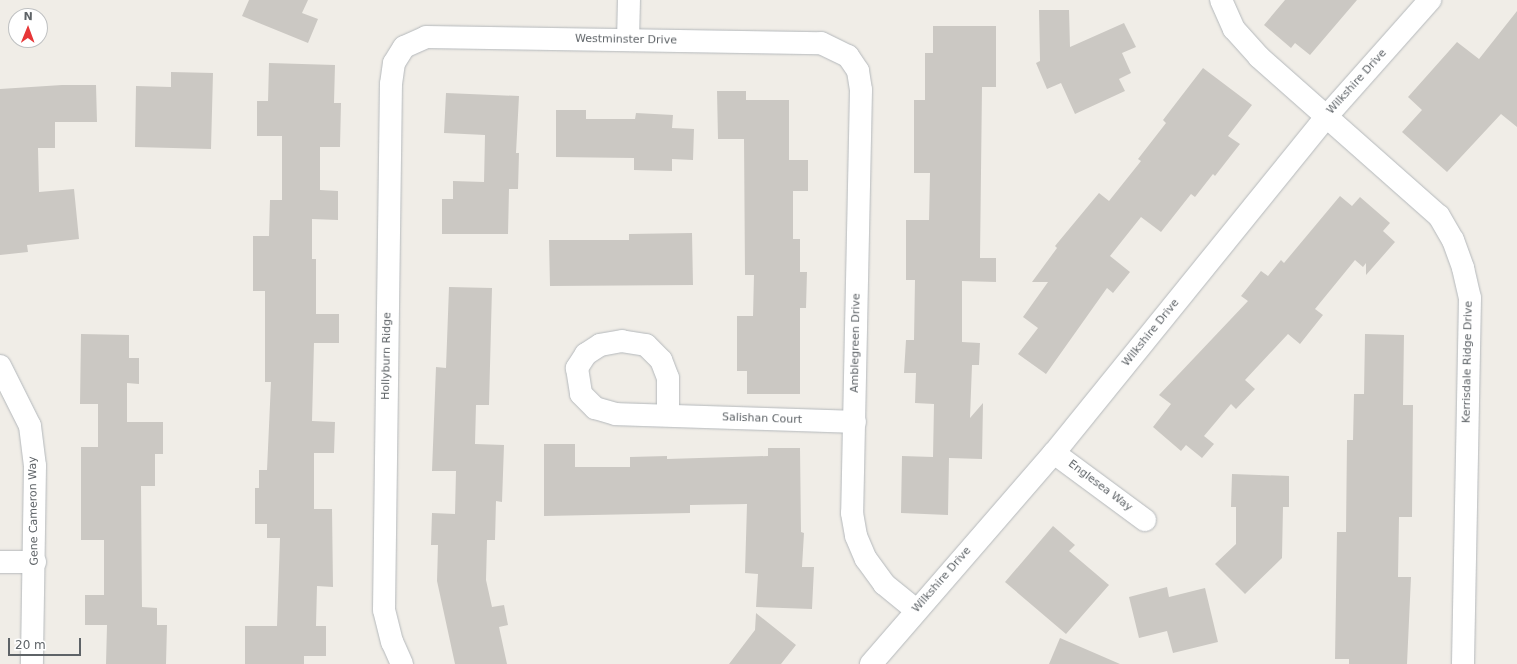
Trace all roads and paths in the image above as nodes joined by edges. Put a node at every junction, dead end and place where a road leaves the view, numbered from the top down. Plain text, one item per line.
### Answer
1 (629, 0) edge
2 (1221, 0) edge
3 (1430, 0) edge
4 (628, 40) junction
5 (404, 47) joint
6 (848, 56) joint
7 (1326, 117) junction
8 (0, 366) edge
9 (668, 415) junction
10 (855, 422) junction
11 (1054, 452) junction
12 (1145, 520) dead end
13 (0, 562) edge
14 (34, 562) junction
15 (916, 610) junction
16 (32, 664) edge
17 (402, 664) edge
18 (871, 664) edge
19 (1463, 664) edge

1 - 4 street
2 - 7 street, Kerrisdale Ridge Drive
3 - 7 street, Wilkshire Drive
4 - 5 street, Westminster Drive
4 - 6 street, Westminster Drive
5 - 17 street, Hollyburn Ridge
6 - 10 street, Amblegreen Drive
7 - 11 street, Wilkshire Drive
7 - 19 street, Kerrisdale Ridge Drive
8 - 14 street, Gene Cameron Way
9 - 9 street, Salishan Court
9 - 10 street, Salishan Court
10 - 15 street, Amblegreen Drive
11 - 12 street, Englesea Way
11 - 15 street, Wilkshire Drive
13 - 14 street
14 - 16 street, Gene Cameron Way
15 - 18 street, Wilkshire Drive

